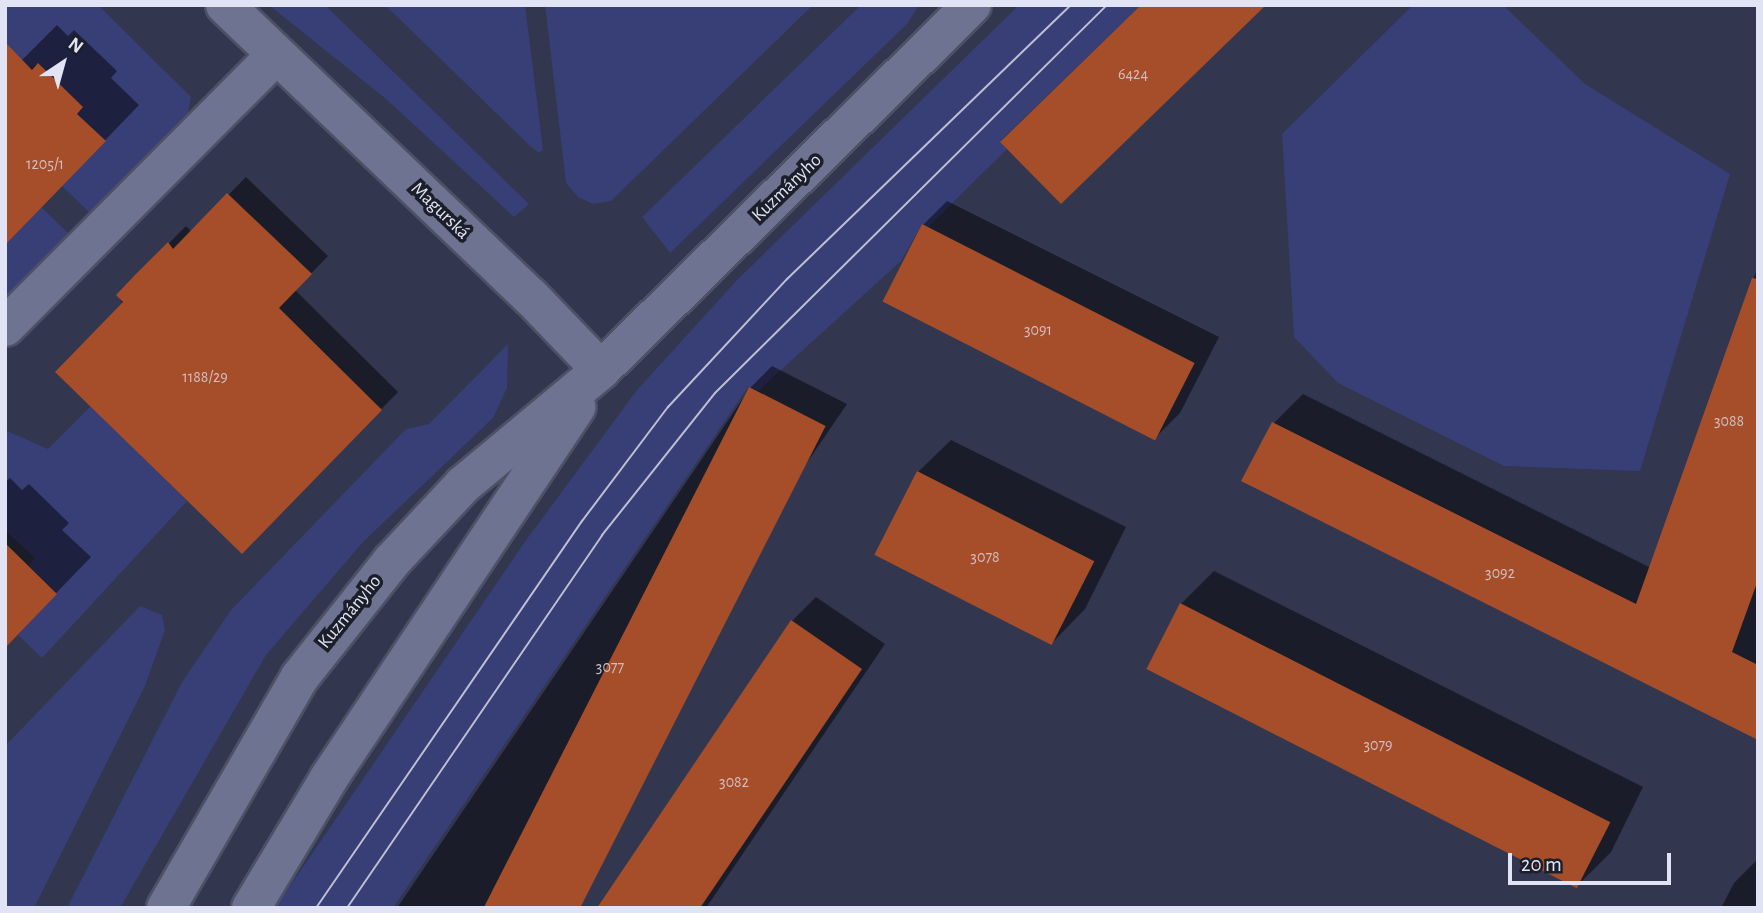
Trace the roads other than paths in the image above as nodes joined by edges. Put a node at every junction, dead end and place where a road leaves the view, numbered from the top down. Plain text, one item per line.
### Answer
1 (225, 5) edge
2 (972, 5) edge
3 (276, 55) junction
4 (5, 327) edge
5 (601, 370) junction
6 (166, 908) edge
7 (251, 908) edge

1 - 3 street, Magurská
2 - 5 street, Kuzmányho
3 - 4 street
3 - 5 street, Magurská
5 - 6 street, Kuzmányho
5 - 7 street, Kuzmányho

